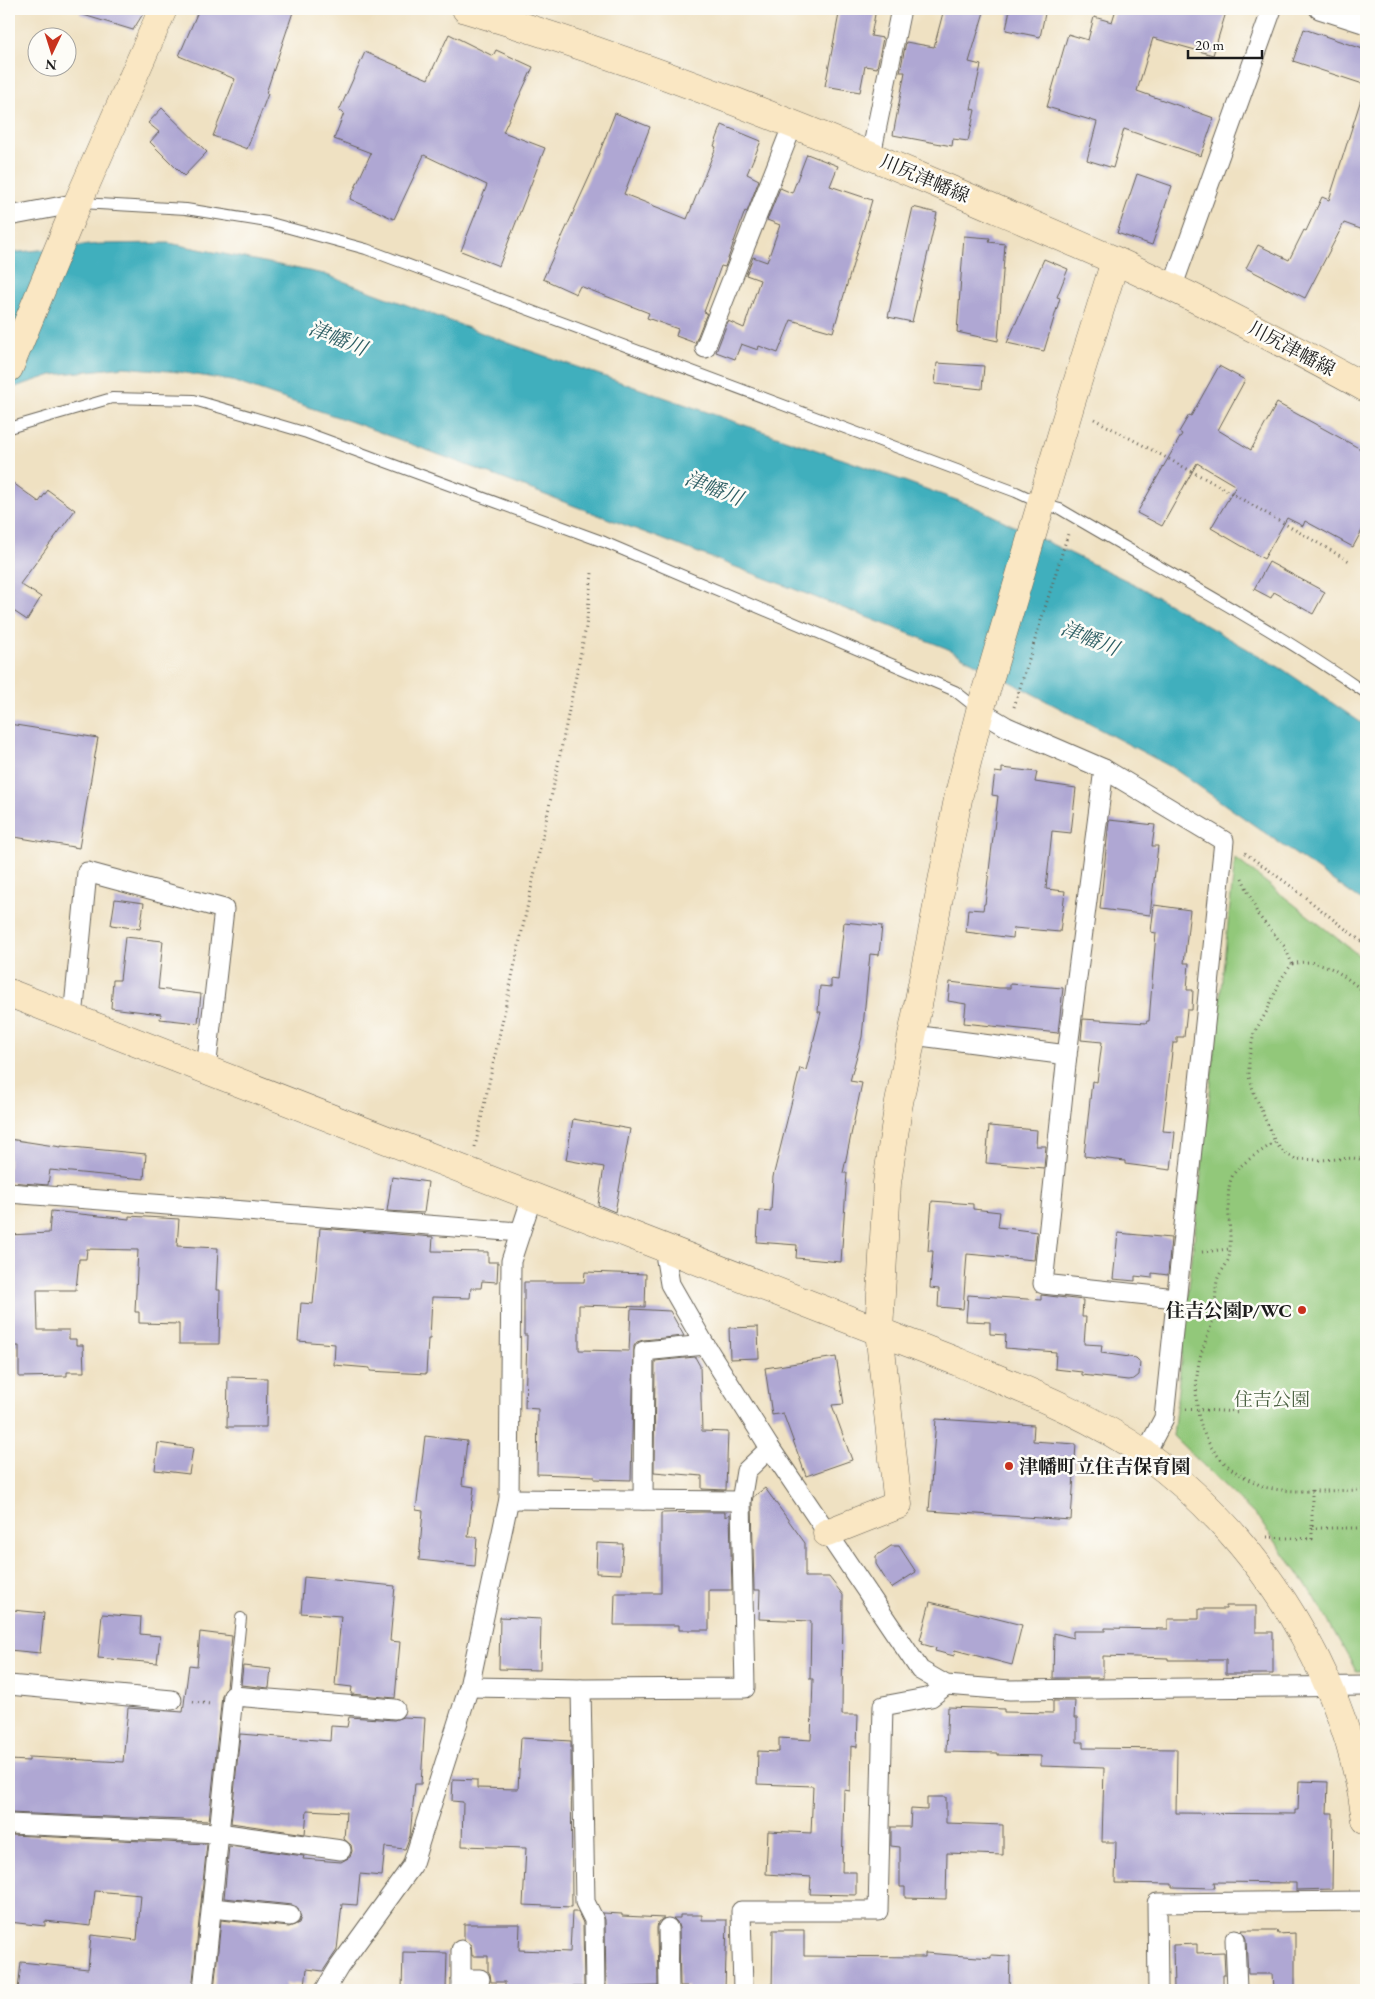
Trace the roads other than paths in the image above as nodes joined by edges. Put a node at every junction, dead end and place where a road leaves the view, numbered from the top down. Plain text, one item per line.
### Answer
1 (163, 9) edge
2 (466, 9) edge
3 (901, 9) edge
4 (1272, 9) edge
5 (1319, 9) edge
6 (1366, 24) edge
7 (793, 124) junction
8 (872, 155) junction
9 (75, 211) junction
10 (9, 216) edge
11 (1115, 261) junction
12 (1172, 288) junction
13 (705, 348) dead end
14 (9, 368) edge
15 (1366, 388) edge
16 (9, 428) edge
17 (1041, 507) junction
18 (1366, 693) edge
19 (982, 703) junction
20 (1104, 770) junction
21 (9, 993) edge
22 (73, 1018) junction
23 (913, 1035) junction
24 (1067, 1055) junction
25 (206, 1070) junction
26 (9, 1193) edge
27 (532, 1197) junction
28 (520, 1232) junction
29 (664, 1248) junction
30 (1176, 1298) junction
31 (878, 1331) junction
32 (705, 1345) junction
33 (770, 1448) junction
34 (1145, 1454) junction
35 (509, 1499) junction
36 (643, 1500) junction
37 (742, 1501) junction
38 (827, 1533) junction
39 (241, 1618) dead end
40 (9, 1685) edge
41 (946, 1685) junction
42 (1328, 1686) junction
43 (1366, 1686) edge
44 (469, 1687) junction
45 (581, 1689) junction
46 (172, 1700) road end
47 (232, 1701) junction
48 (395, 1709) dead end
49 (1366, 1820) edge
50 (9, 1824) edge
51 (219, 1833) junction
52 (341, 1850) dead end
53 (1366, 1902) edge
54 (212, 1908) junction
55 (290, 1916) dead end
56 (668, 1928) dead end
57 (1235, 1939) dead end
58 (461, 1950) dead end
59 (480, 1979) dead end
60 (461, 1984) edge
61 (203, 1990) edge
62 (325, 1990) edge
63 (595, 1990) edge
64 (669, 1990) edge
65 (743, 1990) edge
66 (1158, 1990) edge
67 (1237, 1990) edge

1 - 9 street
2 - 7 street, 川尻津幡線
3 - 8 street
4 - 12 street
5 - 6 street
7 - 8 street, 川尻津幡線
7 - 13 street
8 - 11 street, 川尻津幡線
9 - 10 street
9 - 14 street
9 - 17 lane
11 - 12 street, 川尻津幡線
11 - 17 street
12 - 15 street, 川尻津幡線
16 - 19 lane
17 - 18 lane
17 - 19 street
19 - 20 street
19 - 23 street
20 - 24 street
20 - 30 street
21 - 22 street
22 - 25 street
22 - 25 street
23 - 24 street
23 - 31 street
24 - 30 street
25 - 27 street
26 - 28 street
27 - 28 street
27 - 29 street
28 - 35 street
29 - 31 street
29 - 32 street
30 - 34 street
31 - 34 street
31 - 38 street
32 - 33 street
32 - 36 street
33 - 37 street
33 - 38 street
34 - 42 street
35 - 36 street
35 - 44 street
36 - 37 street
37 - 45 street
38 - 41 street
39 - 47 lane
40 - 46 street
41 - 42 street
41 - 65 street
42 - 43 street
42 - 49 street
44 - 45 street
44 - 62 street
45 - 63 street
47 - 48 street
47 - 51 street
50 - 51 street
51 - 52 street
51 - 54 street
53 - 66 street
54 - 55 street
54 - 61 street
56 - 64 street
57 - 67 street
58 - 60 street
59 - 60 street

